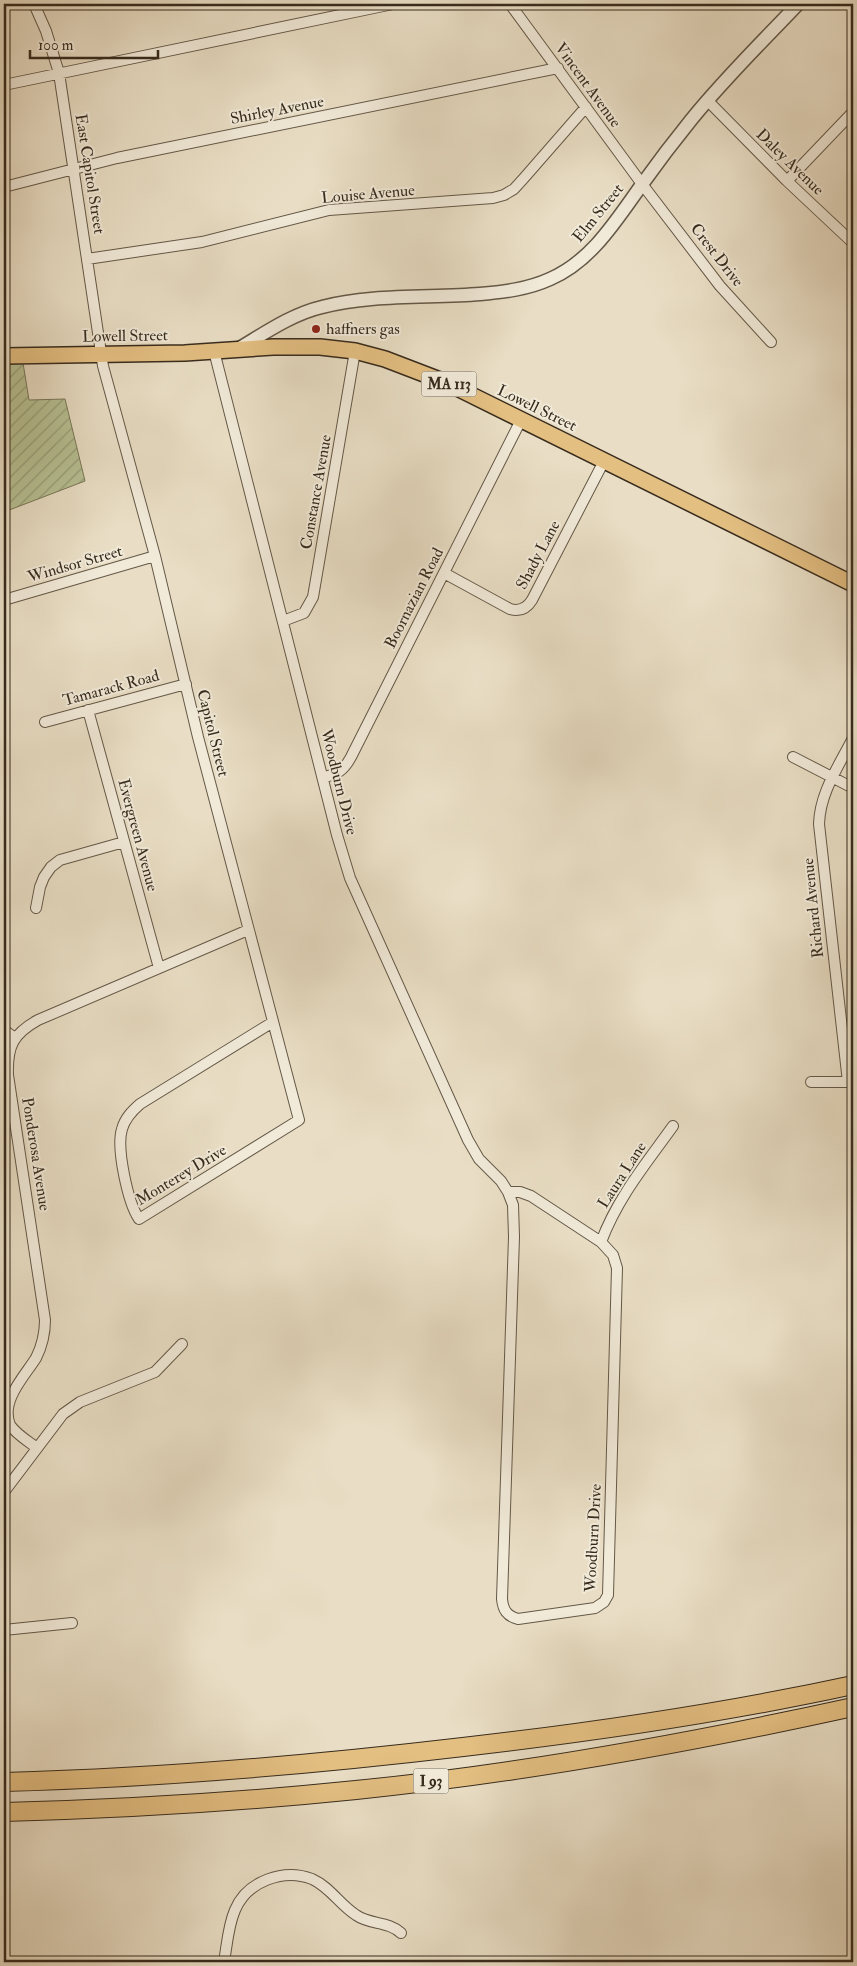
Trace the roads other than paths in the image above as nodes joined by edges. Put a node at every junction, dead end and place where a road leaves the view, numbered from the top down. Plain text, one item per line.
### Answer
1 (34, 4) edge
2 (393, 4) edge
3 (510, 4) edge
4 (798, 4) edge
5 (558, 68) junction
6 (59, 73) junction
7 (4, 85) edge
8 (707, 100) junction
9 (586, 107) junction
10 (853, 112) edge
11 (74, 168) junction
12 (787, 181) junction
13 (642, 184) junction
14 (4, 187) edge
15 (853, 243) edge
16 (87, 258) junction
17 (771, 342) dead end
18 (238, 349) junction
19 (214, 351) junction
20 (355, 351) junction
21 (100, 353) junction
22 (4, 356) edge
23 (521, 420) junction
24 (604, 461) junction
25 (155, 556) junction
26 (444, 573) junction
27 (853, 584) edge
28 (4, 600) edge
29 (283, 621) junction
30 (186, 684) junction
31 (88, 710) junction
32 (45, 722) dead end
33 (853, 738) edge
34 (793, 757) dead end
35 (323, 777) junction
36 (833, 777) junction
37 (853, 788) edge
38 (124, 842) junction
39 (36, 908) dead end
40 (248, 930) junction
41 (159, 968) junction
42 (273, 1022) junction
43 (4, 1030) edge
44 (15, 1038) junction
45 (811, 1082) dead end
46 (851, 1082) edge
47 (299, 1120) joint
48 (673, 1126) dead end
49 (508, 1192) junction
50 (601, 1242) junction
51 (182, 1344) dead end
52 (37, 1448) junction
53 (4, 1492) edge
54 (72, 1623) dead end
55 (4, 1630) edge
56 (853, 1685) edge
57 (853, 1707) edge
58 (4, 1782) edge
59 (4, 1812) edge
60 (401, 1933) dead end
61 (224, 1962) edge

1 - 6 street, East Capitol Street
2 - 6 street
3 - 5 street, Vincent Avenue
4 - 8 street, Elm Street
5 - 9 street, Vincent Avenue
5 - 11 street, Shirley Avenue
6 - 7 street
6 - 11 street, East Capitol Street
8 - 12 street, Daley Avenue
8 - 13 street, Elm Street
9 - 13 street, Vincent Avenue
9 - 16 street, Louise Avenue
10 - 12 street
11 - 14 street, Shirley Avenue
11 - 16 street, East Capitol Street
12 - 15 street, Daley Avenue
13 - 17 street, Crest Drive
13 - 18 street, Elm Street
16 - 21 street, East Capitol Street
18 - 19 main road, Lowell Street / MA 113
18 - 20 main road, Lowell Street / MA 113
19 - 21 main road, Lowell Street / MA 113
19 - 29 street, Woodburn Drive
20 - 23 main road, Lowell Street / MA 113
20 - 29 street, Constance Avenue
21 - 22 main road, Lowell Street / MA 113
21 - 25 street, Capitol Street
23 - 24 main road, Lowell Street / MA 113
23 - 26 street, Boornazian Road
24 - 26 street, Shady Lane
24 - 27 main road, Lowell Street / MA 113
25 - 28 street, Windsor Street
25 - 30 street, Capitol Street
26 - 35 street, Boornazian Road
29 - 35 street, Woodburn Drive
30 - 31 street, Tamarack Road
30 - 40 street, Capitol Street
31 - 32 street, Tamarack Road
31 - 38 street, Evergreen Avenue
33 - 36 street, Richard Avenue
34 - 36 street
35 - 49 street, Woodburn Drive
36 - 37 street
36 - 46 street, Richard Avenue
38 - 39 street
38 - 41 street, Evergreen Avenue
40 - 41 street
40 - 42 street, Capitol Street
41 - 44 street
42 - 47 street, Capitol Street
42 - 47 street, Monterey Drive
43 - 44 street
44 - 52 street, Ponderosa Avenue
45 - 46 street
48 - 50 street, Laura Lane
49 - 50 street, Woodburn Drive
49 - 50 street, Woodburn Drive
51 - 52 street
52 - 53 street
54 - 55 street
56 - 58 highway, I 93
57 - 59 highway, I 93
60 - 61 street

